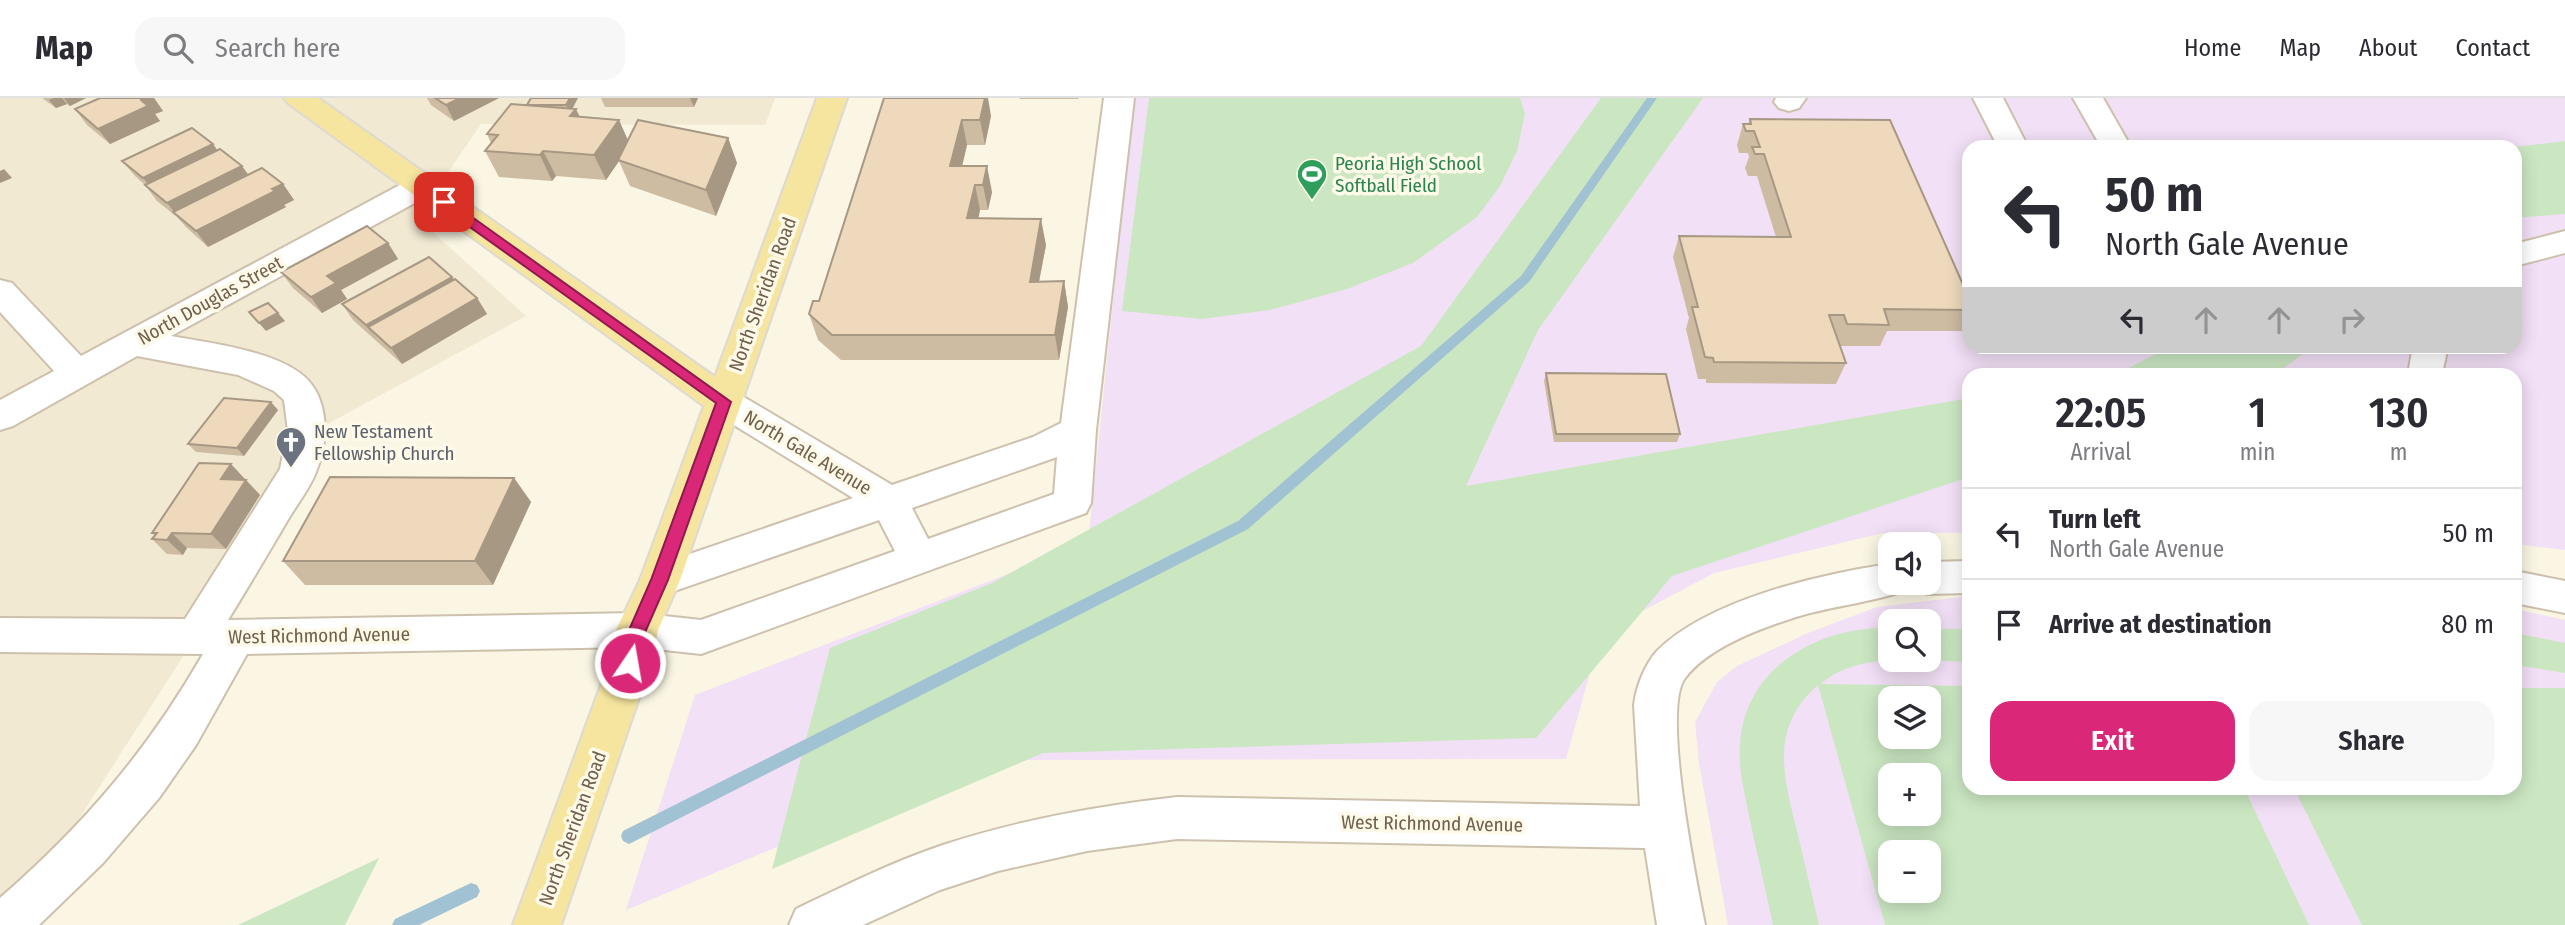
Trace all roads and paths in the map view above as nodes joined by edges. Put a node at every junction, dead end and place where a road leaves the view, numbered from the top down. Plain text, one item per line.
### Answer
1 (299, 98) edge
2 (832, 98) edge
3 (1119, 98) edge
4 (1988, 98) edge
5 (2088, 98) edge
6 (2009, 140) edge
7 (2112, 140) edge
8 (422, 186) junction
9 (2565, 242) edge
10 (2522, 253) edge
11 (0, 291) edge
12 (133, 343) junction
13 (78, 374) junction
14 (724, 402) junction
15 (0, 417) edge
16 (1078, 430) junction
17 (888, 501) junction
18 (919, 558) junction
19 (1962, 577) edge
20 (1941, 578) edge
21 (660, 580) junction
22 (1878, 582) edge
23 (637, 630) junction
24 (0, 635) edge
25 (215, 637) junction
26 (1663, 827) junction
27 (5, 925) edge
28 (537, 925) edge
29 (813, 925) edge
30 (1681, 925) edge

1 - 8 main road, North Gale Avenue
2 - 14 main road, North Sheridan Road
3 - 16 street
4 - 6 street
5 - 7 street
8 - 12 street, North Douglas Street
8 - 14 main road, North Gale Avenue
9 - 10 street
11 - 13 street
12 - 13 street, North Douglas Street
12 - 25 street
13 - 15 street, North Douglas Street
14 - 17 street, North Gale Avenue
14 - 21 main road, North Sheridan Road
16 - 17 street
16 - 18 street, West Richmond Avenue
17 - 18 street, North Gale Avenue
17 - 21 street
18 - 23 street, West Richmond Avenue
19 - 20 street
21 - 23 main road, North Sheridan Road
22 - 26 street
23 - 25 street, West Richmond Avenue
23 - 28 main road, North Sheridan Road
24 - 25 street, West Richmond Avenue
25 - 27 street
26 - 29 street, West Richmond Avenue
26 - 30 street

